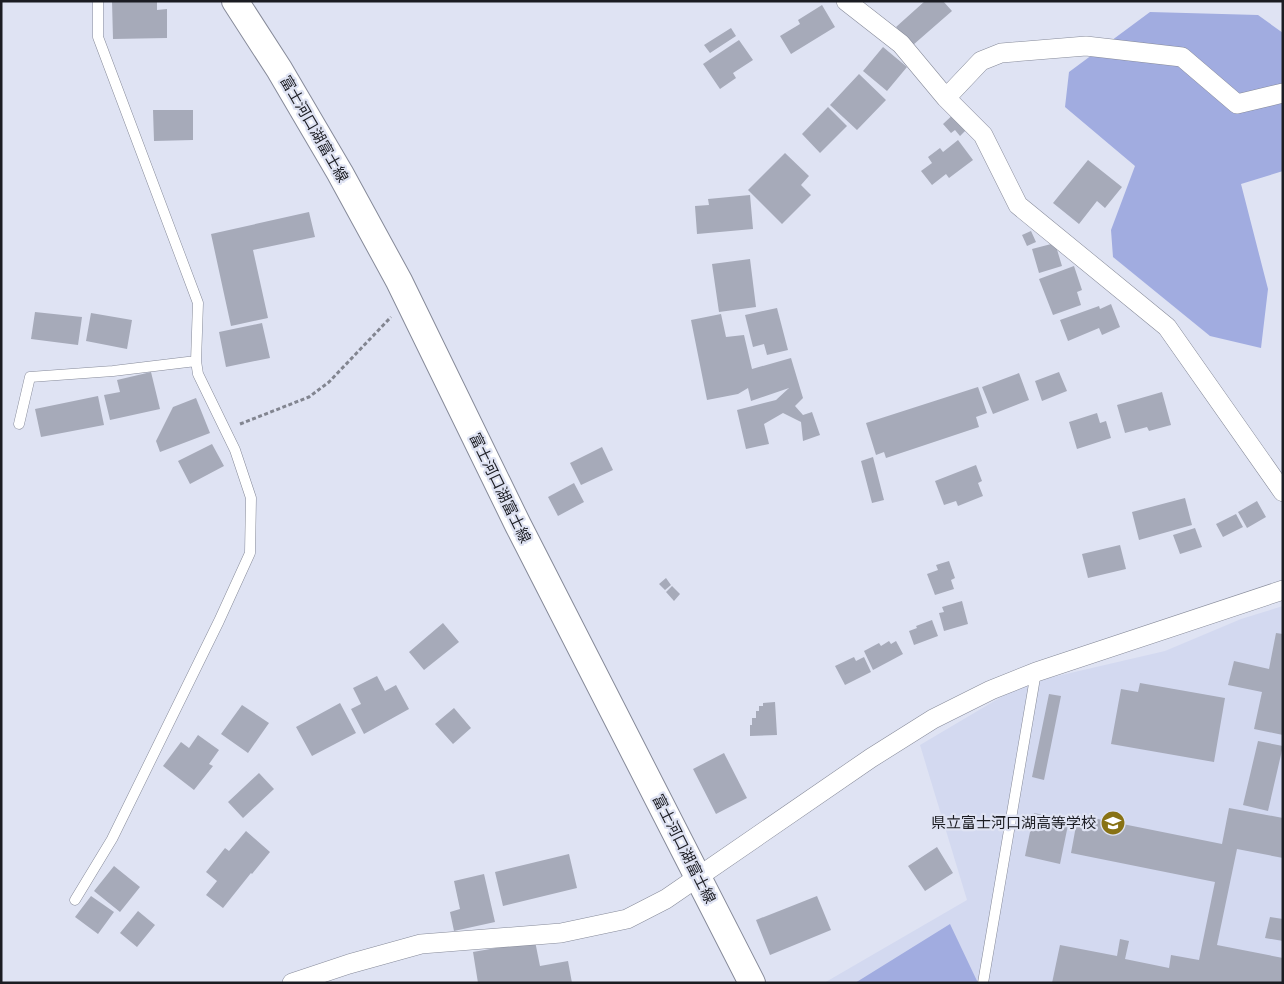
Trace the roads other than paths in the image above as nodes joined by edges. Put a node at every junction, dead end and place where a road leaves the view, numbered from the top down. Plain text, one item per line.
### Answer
1 (98, 1) edge
2 (235, 1) edge
3 (846, 1) edge
4 (1283, 93) edge
5 (946, 98) junction
6 (196, 361) junction
7 (19, 424) dead end
8 (1283, 492) edge
9 (1283, 590) edge
10 (1036, 672) junction
11 (698, 877) junction
12 (75, 900) dead end
13 (292, 983) edge
14 (752, 983) edge
15 (983, 983) edge

1 - 6 lane
2 - 11 main road, 富士河口湖富士線
3 - 5 street
4 - 5 street
5 - 8 street
6 - 7 lane
6 - 12 lane
9 - 10 street
10 - 11 street
10 - 15 lane
11 - 13 street
11 - 14 main road, 富士河口湖富士線

